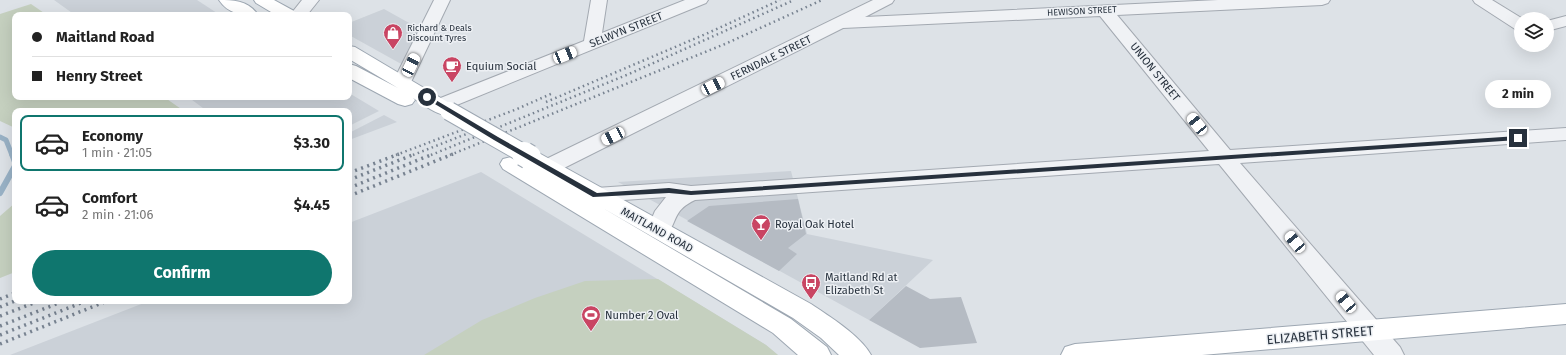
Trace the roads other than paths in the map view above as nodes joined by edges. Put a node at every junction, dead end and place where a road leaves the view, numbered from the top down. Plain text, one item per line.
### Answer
1 (227, 0) edge
2 (262, 0) edge
3 (311, 0) edge
4 (442, 0) edge
5 (599, 0) edge
6 (700, 0) edge
7 (886, 0) edge
8 (1322, 0) edge
9 (1481, 0) edge
10 (1104, 10) junction
11 (245, 12) edge
12 (283, 12) edge
13 (301, 12) edge
14 (1514, 21) edge
15 (1566, 21) edge
16 (842, 23) junction
17 (1554, 24) edge
18 (592, 44) junction
19 (352, 53) edge
20 (352, 71) edge
21 (402, 82) junction
22 (441, 111) junction
23 (1566, 134) edge
24 (1225, 158) junction
25 (529, 162) junction
26 (691, 193) junction
27 (596, 195) junction
28 (659, 230) junction
29 (1566, 314) edge
30 (1371, 331) junction
31 (818, 355) edge
32 (857, 355) edge
33 (1075, 355) edge
34 (1390, 355) edge

1 - 11 main road
2 - 12 main road
3 - 13 street
4 - 21 street
5 - 18 street
6 - 18 street, SELWYN STREET
7 - 16 street, FERNDALE STREET
8 - 10 street, HEWISON STREET
9 - 14 street
10 - 16 street, HEWISON STREET
10 - 24 street, UNION STREET
15 - 17 street
16 - 25 street, FERNDALE STREET
18 - 22 street, SELWYN STREET
19 - 21 main road, MAITLAND ROAD
20 - 22 main road, MAITLAND ROAD
21 - 22 main road, MAITLAND ROAD
22 - 25 main road, MAITLAND ROAD
23 - 24 street
24 - 26 street
24 - 30 street, UNION STREET
25 - 27 main road, MAITLAND ROAD
25 - 31 main road, MAITLAND ROAD
26 - 27 street
26 - 28 street
27 - 28 main road, MAITLAND ROAD
28 - 32 main road, MAITLAND ROAD
29 - 30 main road, ELIZABETH STREET
30 - 33 main road, ELIZABETH STREET
30 - 34 street, UNION STREET

